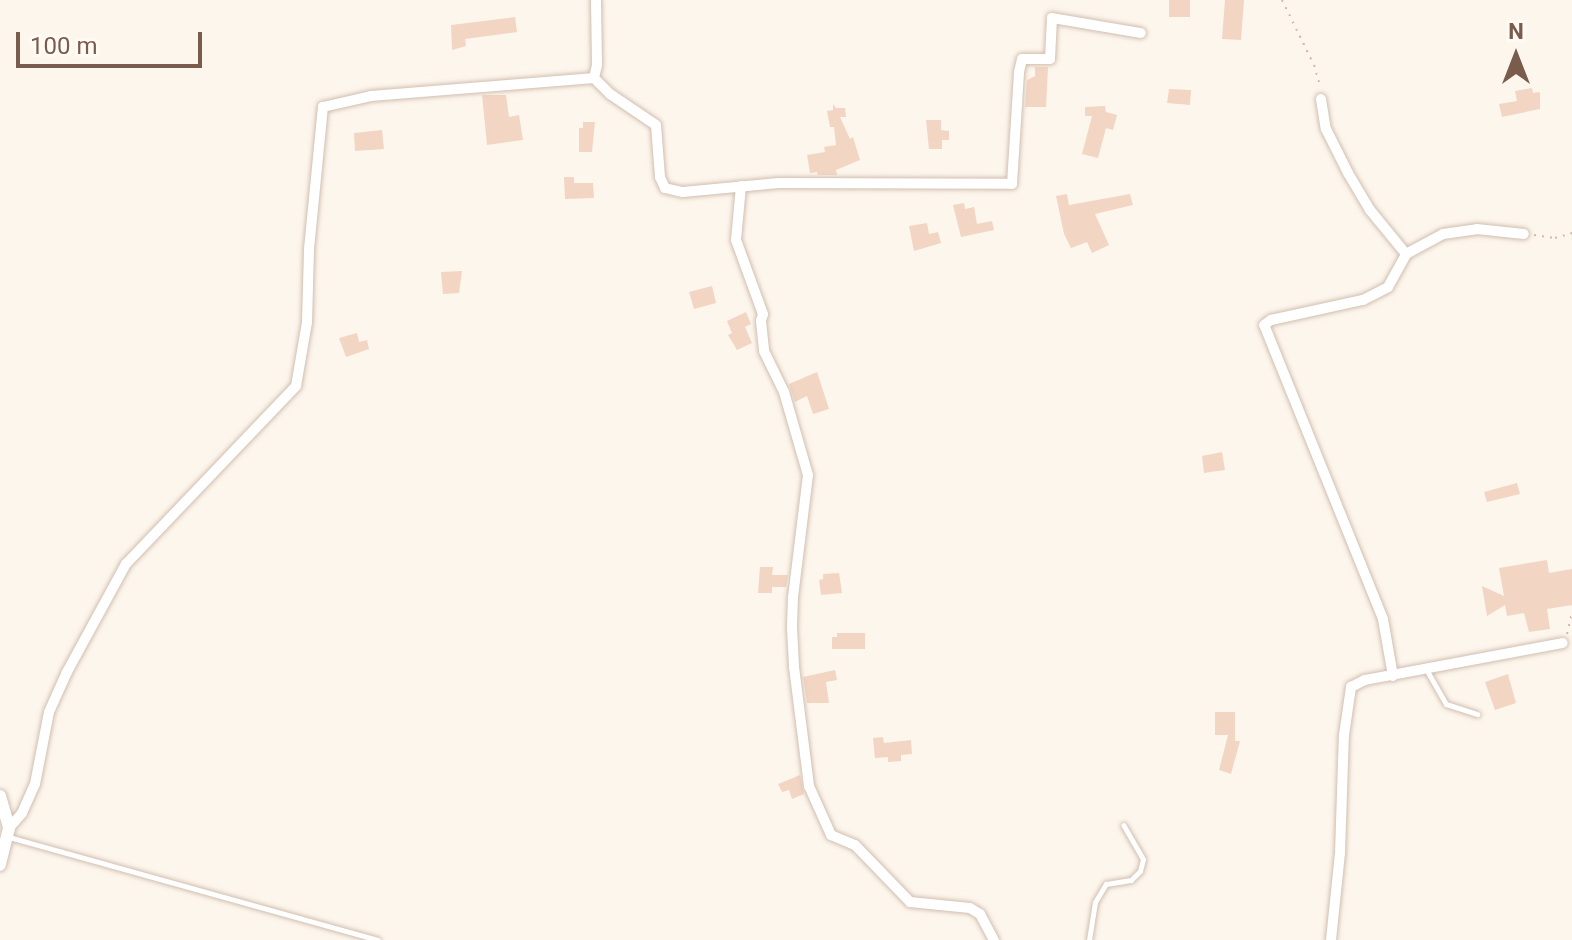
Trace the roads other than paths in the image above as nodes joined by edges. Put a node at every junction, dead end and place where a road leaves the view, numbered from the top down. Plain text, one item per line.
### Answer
1 (596, 0) edge
2 (1141, 33) dead end
3 (594, 78) junction
4 (1321, 99) road end
5 (741, 186) junction
6 (1524, 234) road end
7 (1406, 254) junction
8 (1563, 643) road end
9 (1426, 669) junction
10 (1393, 676) junction
11 (1477, 714) dead end
12 (0, 796) edge
13 (1123, 825) dead end
14 (8, 833) junction
15 (0, 865) edge
16 (378, 940) edge
17 (994, 940) edge
18 (1089, 940) edge
19 (1331, 940) edge

1 - 3 street
2 - 5 street
3 - 5 street
3 - 14 street
4 - 7 street
5 - 17 street
6 - 7 street
7 - 10 street
8 - 9 street
9 - 10 street
9 - 11 lane
10 - 19 street
12 - 14 street
13 - 18 lane
14 - 15 street
14 - 16 lane

